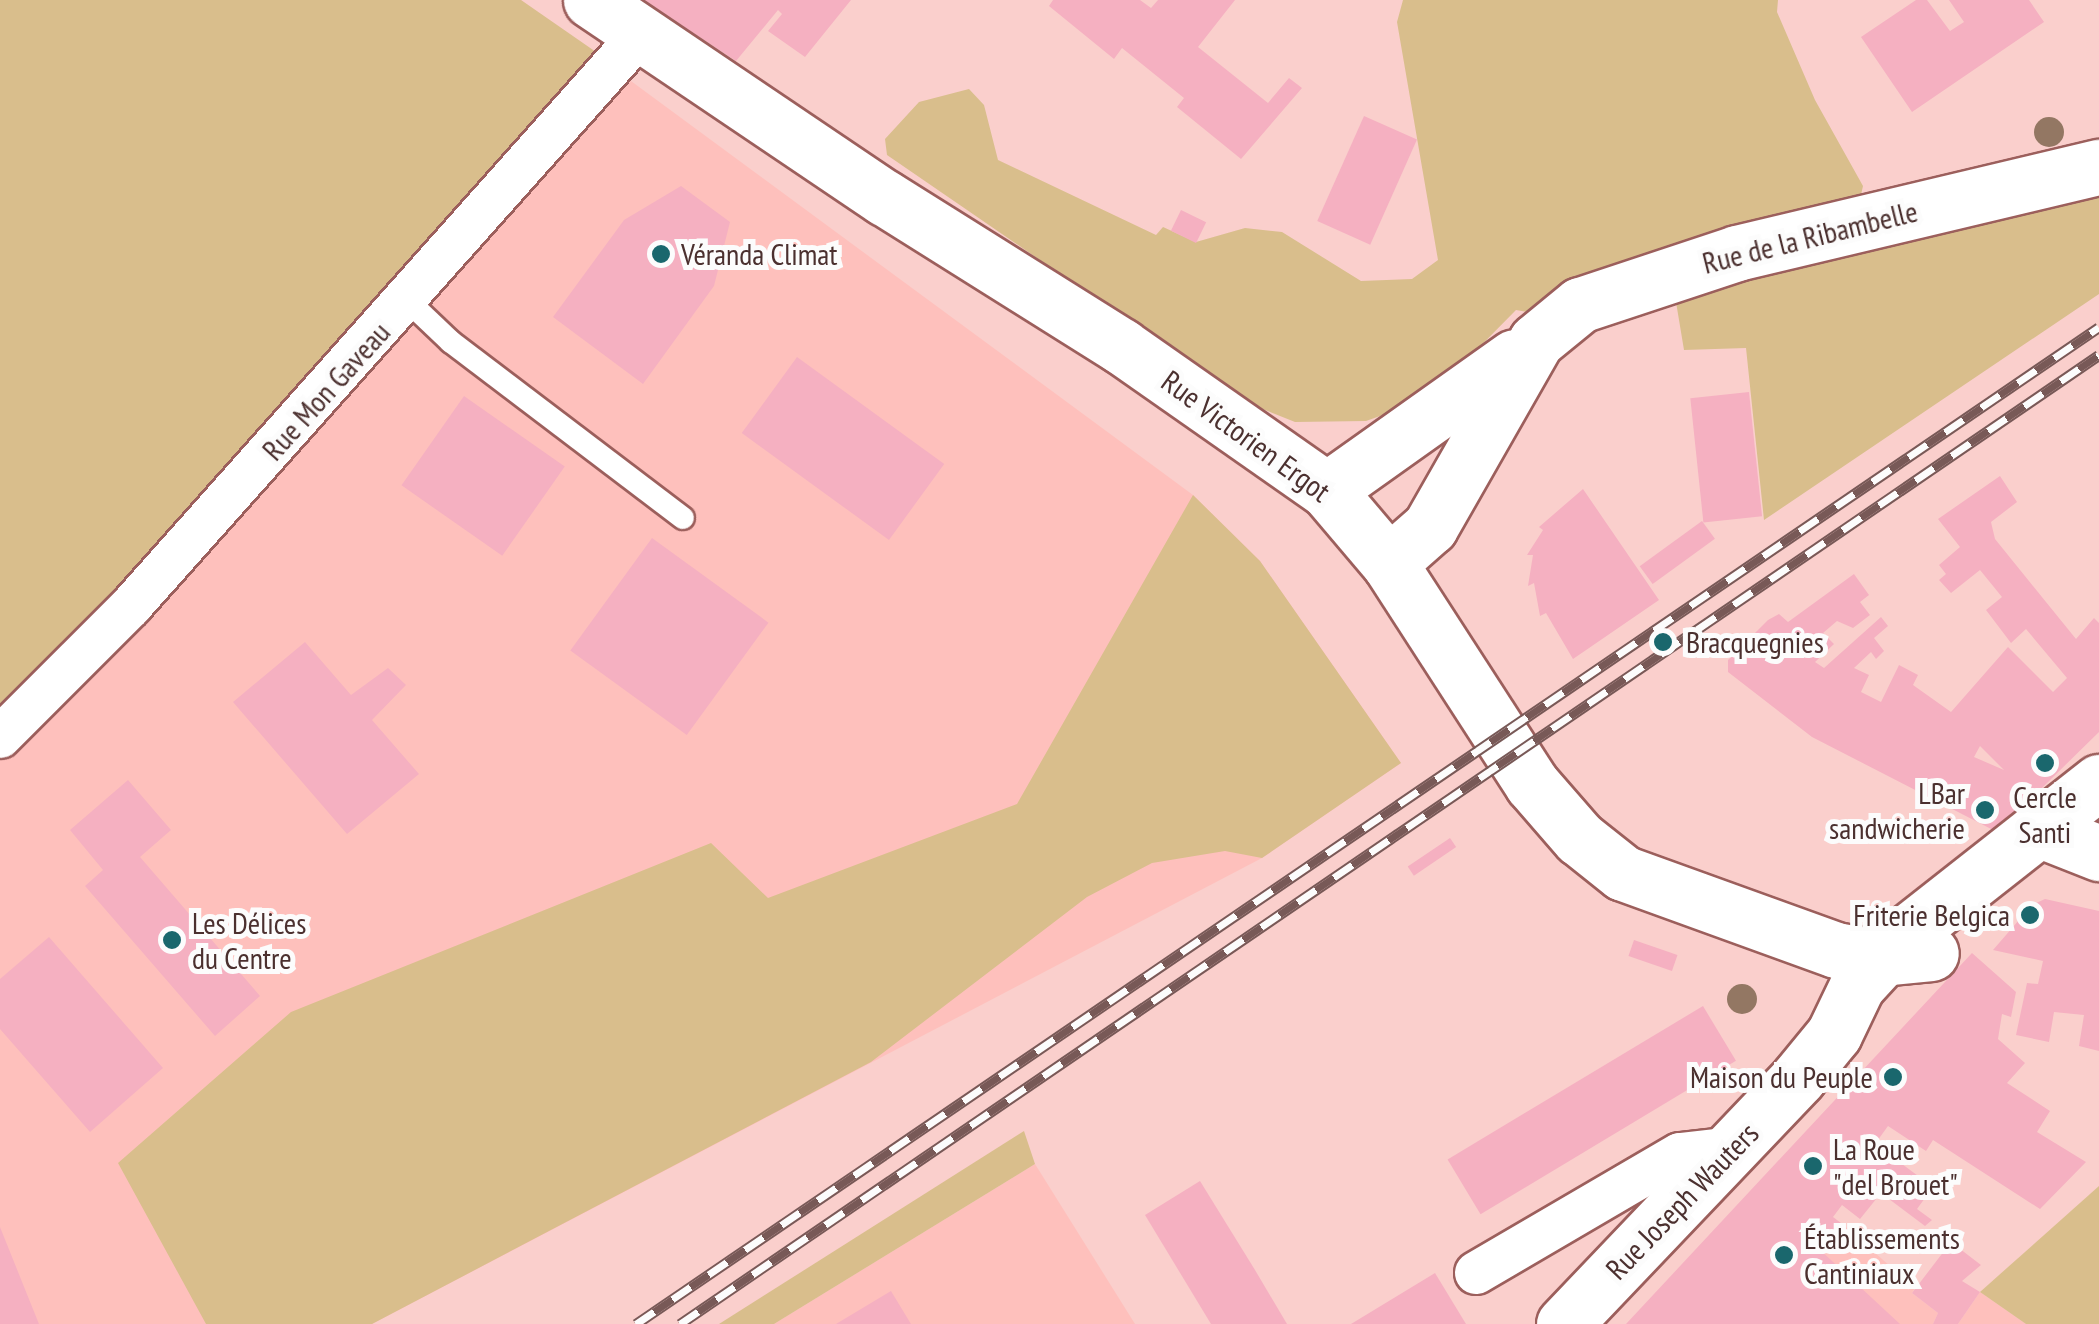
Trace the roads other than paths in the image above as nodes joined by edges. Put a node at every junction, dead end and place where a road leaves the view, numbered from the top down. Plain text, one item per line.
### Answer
1 (591, 0) edge
2 (640, 34) junction
3 (2099, 167) edge
4 (408, 301) junction
5 (1536, 341) junction
6 (1328, 490) junction
7 (683, 518) dead end
8 (1389, 563) junction
9 (0, 736) edge
10 (2099, 782) edge
11 (2074, 830) edge
12 (1961, 888) junction
13 (1852, 951) junction
14 (1819, 1066) junction
15 (1734, 1148) junction
16 (1476, 1273) dead end
17 (1564, 1324) edge

1 - 2 street, Rue Victorien Ergot
2 - 4 street, Rue Mon Gaveau
2 - 6 street, Rue Victorien Ergot
3 - 5 street, Rue de la Ribambelle
4 - 7 lane
4 - 9 street, Rue Mon Gaveau
5 - 6 street, Rue de la Ribambelle
5 - 8 street
6 - 8 street, Rue Victorien Ergot
8 - 13 street, Rue Victorien Ergot
10 - 11 street
11 - 12 street
11 - 13 street
12 - 13 street
12 - 13 street
13 - 14 street
13 - 14 street
13 - 14 street
14 - 15 street, Rue Joseph Wauters
15 - 16 street
15 - 17 street, Rue Joseph Wauters

